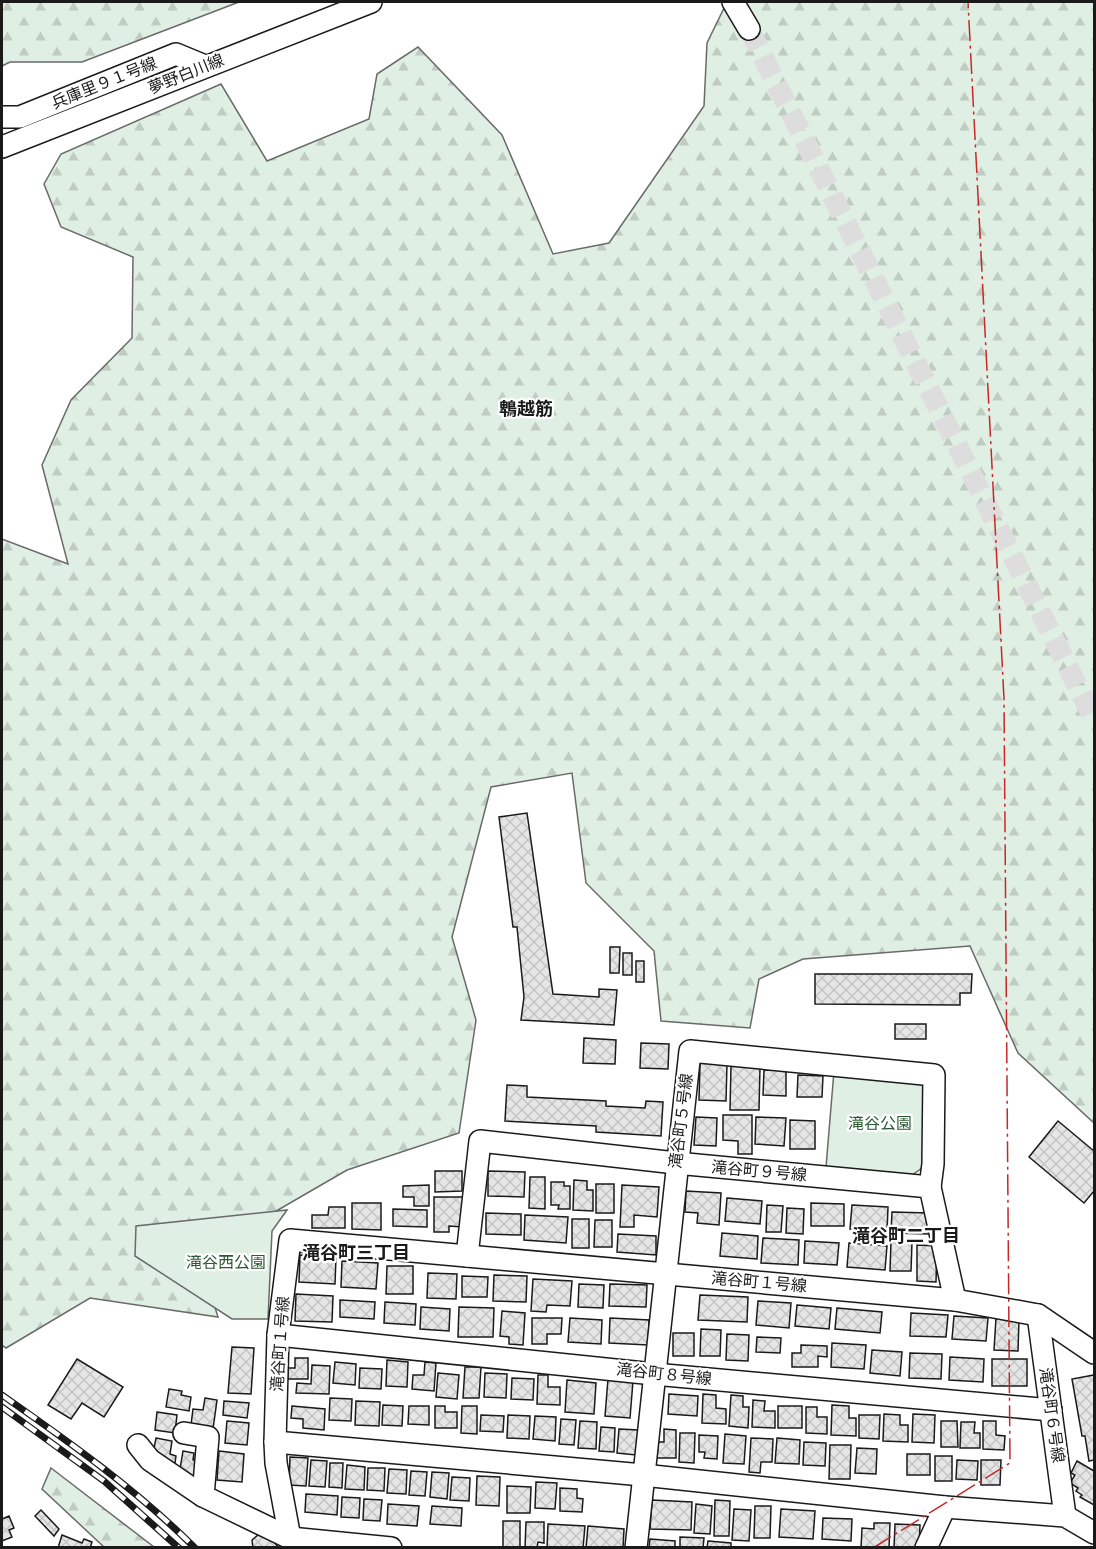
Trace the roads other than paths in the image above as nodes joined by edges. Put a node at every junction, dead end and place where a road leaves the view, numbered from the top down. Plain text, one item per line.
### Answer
1 (371, 2) edge
2 (733, 2) edge
3 (749, 29) tunnel mouth
4 (205, 66) junction
5 (2, 117) edge
6 (2, 147) edge
7 (676, 1163) junction
8 (930, 1187) junction
9 (467, 1256) junction
10 (664, 1274) junction
11 (955, 1300) junction
12 (1038, 1315) junction
13 (278, 1335) junction
14 (1095, 1353) edge
15 (654, 1374) junction
16 (1051, 1410) junction
17 (184, 1432) dead end
18 (275, 1442) junction
19 (138, 1445) dead end
20 (644, 1475) junction
21 (203, 1496) junction
22 (945, 1507) junction
23 (1065, 1516) junction
24 (1095, 1533) edge
25 (297, 1543) edge
26 (391, 1548) edge
27 (636, 1548) edge
28 (926, 1548) edge

1 - 4 street, 夢野白川線
2 - 3 street
4 - 5 street, 兵庫里９１号線
4 - 6 street, 夢野白川線
7 - 8 street, 滝谷町９号線
7 - 8 street, 滝谷町５号線
7 - 9 street, 滝谷町９号線
7 - 10 street, 滝谷町５号線
8 - 11 street
9 - 10 street, 滝谷町１号線
9 - 13 street, 滝谷町１号線
10 - 11 street, 滝谷町１号線
10 - 15 street, 滝谷町５号線
11 - 12 street, 滝谷町１号線
12 - 14 street, 滝谷町１号線
12 - 16 street, 滝谷町６号線
13 - 15 street, 滝谷町８号線
13 - 18 street, 滝谷町１号線
15 - 16 street, 滝谷町８号線
15 - 20 street, 滝谷町５号線
16 - 23 street, 滝谷町６号線
17 - 21 street
18 - 20 street
18 - 25 street
19 - 21 street
20 - 22 street
20 - 27 street, 滝谷町５号線
21 - 25 street
22 - 23 street
22 - 28 street
23 - 24 street
25 - 26 street

